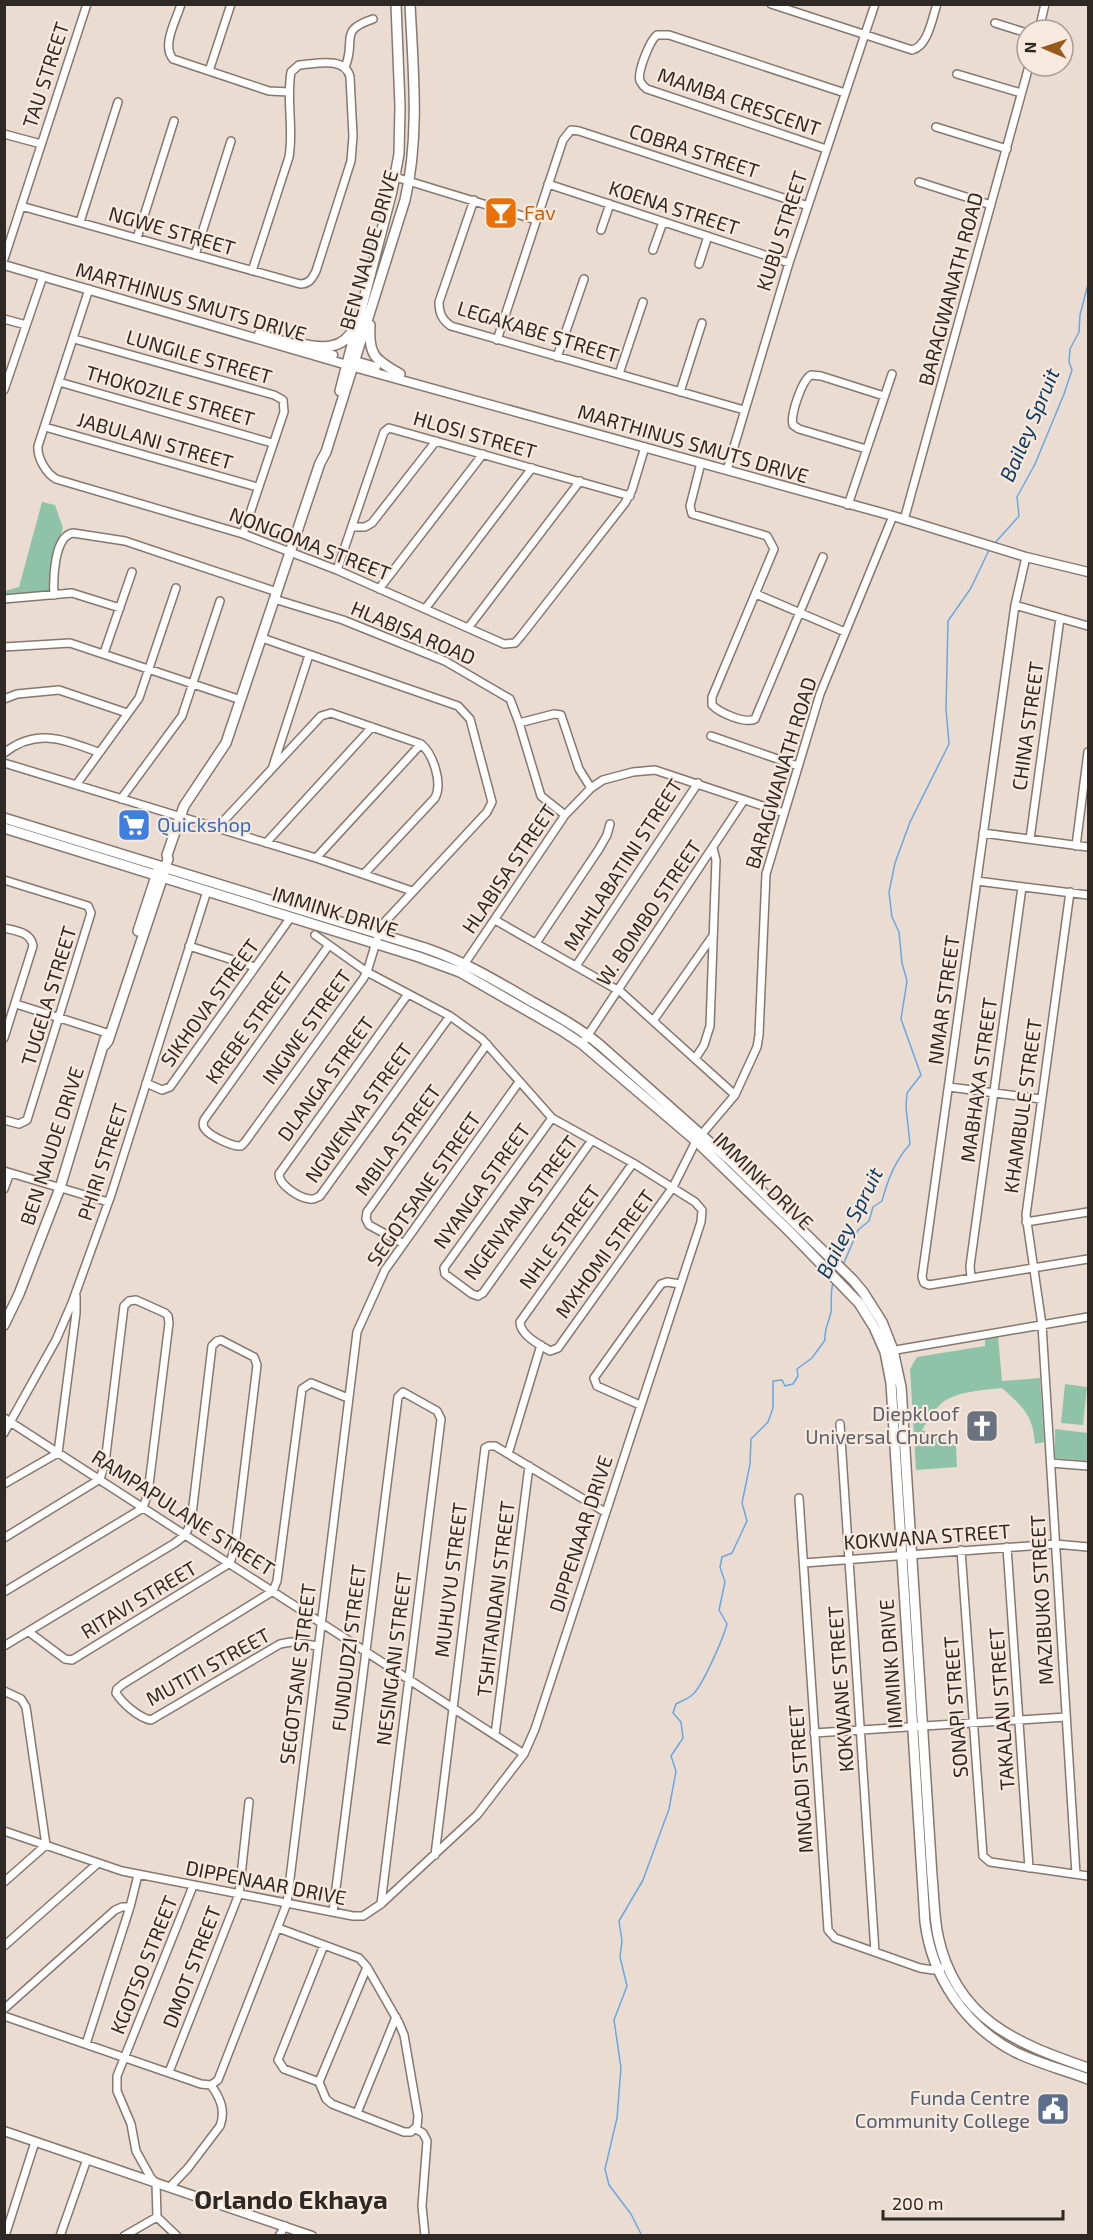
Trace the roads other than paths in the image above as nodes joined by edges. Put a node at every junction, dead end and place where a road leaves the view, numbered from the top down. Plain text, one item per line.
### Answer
1 (87, 4) edge
2 (182, 4) edge
3 (231, 4) edge
4 (396, 4) edge
5 (410, 4) edge
6 (771, 4) edge
7 (875, 4) edge
8 (937, 4) edge
9 (373, 19) dead end
10 (995, 23) dead end
11 (1015, 29) edge
12 (865, 36) junction
13 (345, 66) junction
14 (209, 71) junction
15 (957, 74) dead end
16 (1026, 78) edge
17 (289, 92) junction
18 (845, 93) junction
19 (1022, 93) junction
20 (118, 102) dead end
21 (174, 121) dead end
22 (936, 127) dead end
23 (4, 134) edge
24 (231, 141) dead end
25 (41, 144) junction
26 (826, 149) junction
27 (1006, 149) junction
28 (395, 177) junction
29 (410, 180) junction
30 (919, 182) dead end
31 (548, 184) junction
32 (474, 200) junction
33 (610, 204) junction
34 (991, 205) junction
35 (21, 206) junction
36 (808, 206) junction
37 (536, 220) junction
38 (80, 222) junction
39 (663, 222) junction
40 (601, 230) dead end
41 (13, 231) junction
42 (4, 236) edge
43 (708, 236) junction
44 (137, 238) junction
45 (654, 250) dead end
46 (195, 255) junction
47 (4, 259) edge
48 (789, 263) junction
49 (699, 264) dead end
50 (4, 265) edge
51 (252, 271) junction
52 (43, 276) junction
53 (584, 279) dead end
54 (89, 289) junction
55 (643, 302) dead end
56 (367, 307) junction
57 (4, 319) edge
58 (702, 322) dead end
59 (26, 325) junction
60 (229, 329) junction
61 (74, 339) junction
62 (497, 340) junction
63 (300, 344) junction
64 (557, 357) junction
65 (351, 363) junction
66 (400, 374) junction
67 (619, 374) junction
68 (892, 374) dead end
69 (59, 382) junction
70 (4, 390) edge
71 (680, 392) junction
72 (884, 396) junction
73 (473, 399) junction
74 (744, 410) junction
75 (45, 427) junction
76 (436, 441) junction
77 (272, 443) junction
78 (645, 447) junction
79 (866, 449) junction
80 (483, 454) junction
81 (701, 463) junction
82 (532, 468) junction
83 (727, 470) junction
84 (580, 482) junction
85 (257, 487) junction
86 (630, 496) junction
87 (848, 505) junction
88 (893, 516) junction
89 (904, 520) junction
90 (352, 527) junction
91 (243, 534) junction
92 (290, 553) junction
93 (823, 557) dead end
94 (1026, 557) junction
95 (337, 570) junction
96 (132, 572) dead end
97 (1089, 572) edge
98 (176, 588) dead end
99 (379, 589) junction
100 (756, 594) junction
101 (54, 595) junction
102 (276, 596) junction
103 (4, 598) edge
104 (220, 601) dead end
105 (1015, 605) junction
106 (120, 608) junction
107 (425, 609) junction
108 (801, 613) junction
109 (1060, 618) junction
110 (1089, 626) edge
111 (468, 628) junction
112 (845, 632) junction
113 (262, 638) junction
114 (4, 647) edge
115 (104, 653) junction
116 (309, 655) junction
117 (149, 669) junction
118 (193, 683) junction
119 (4, 699) edge
120 (241, 700) junction
121 (127, 713) junction
122 (519, 723) junction
123 (372, 727) junction
124 (711, 736) dead end
125 (421, 744) junction
126 (98, 752) junction
127 (1089, 752) edge
128 (4, 753) edge
129 (4, 763) edge
130 (798, 766) junction
131 (273, 767) junction
132 (698, 783) junction
133 (76, 785) junction
134 (591, 788) junction
135 (1086, 797) edge
136 (121, 799) junction
137 (744, 800) junction
138 (784, 813) junction
139 (564, 814) junction
140 (179, 817) junction
141 (4, 818) edge
142 (610, 824) dead end
143 (4, 828) edge
144 (217, 828) junction
145 (983, 833) junction
146 (1030, 839) junction
147 (266, 843) junction
148 (1076, 846) junction
149 (1089, 847) edge
150 (713, 848) junction
151 (316, 858) junction
152 (161, 871) junction
153 (364, 874) junction
154 (4, 880) edge
155 (977, 881) junction
156 (1022, 887) junction
157 (207, 891) junction
158 (412, 891) junction
159 (1070, 892) junction
160 (1089, 895) edge
161 (291, 917) junction
162 (495, 920) junction
163 (4, 928) edge
164 (378, 934) junction
165 (315, 935) dead end
166 (713, 937) junction
167 (536, 943) junction
168 (376, 944) junction
169 (329, 945) junction
170 (189, 946) junction
171 (576, 966) junction
172 (255, 967) junction
173 (462, 968) junction
174 (367, 972) junction
175 (618, 990) junction
176 (408, 994) junction
177 (16, 1004) junction
178 (450, 1016) junction
179 (60, 1018) junction
180 (654, 1021) junction
181 (108, 1034) junction
182 (588, 1035) junction
183 (4, 1038) edge
184 (487, 1044) junction
185 (582, 1044) junction
186 (696, 1059) junction
187 (519, 1082) junction
188 (146, 1083) junction
189 (949, 1087) junction
190 (994, 1093) junction
191 (735, 1095) junction
192 (1041, 1099) junction
193 (552, 1118) junction
194 (4, 1120) edge
195 (207, 1131) joint
196 (698, 1138) junction
197 (592, 1140) junction
198 (633, 1163) junction
199 (7, 1172) edge
200 (283, 1185) joint
201 (60, 1188) junction
202 (673, 1188) junction
203 (4, 1189) edge
204 (108, 1202) junction
205 (1089, 1212) edge
206 (1026, 1222) junction
207 (402, 1244) junction
208 (1089, 1259) edge
209 (1033, 1268) junction
210 (446, 1275) joint
211 (971, 1278) junction
212 (680, 1284) junction
213 (75, 1294) junction
214 (1089, 1317) edge
215 (4, 1325) edge
216 (1042, 1325) junction
217 (541, 1345) junction
218 (889, 1351) junction
219 (348, 1398) junction
220 (640, 1405) junction
221 (441, 1419) joint
222 (8, 1420) edge
223 (840, 1424) dead end
224 (4, 1433) edge
225 (58, 1453) junction
226 (508, 1454) junction
227 (1051, 1463) junction
228 (529, 1466) junction
229 (1089, 1466) edge
230 (100, 1479) junction
231 (4, 1484) edge
232 (799, 1498) dead end
233 (143, 1508) junction
234 (605, 1512) junction
235 (185, 1535) junction
236 (4, 1538) edge
237 (1055, 1544) junction
238 (1008, 1547) junction
239 (1089, 1547) edge
240 (961, 1550) junction
241 (912, 1554) junction
242 (901, 1555) junction
243 (849, 1558) junction
244 (230, 1563) junction
245 (804, 1563) junction
246 (273, 1591) junction
247 (4, 1592) edge
248 (320, 1622) junction
249 (29, 1632) junction
250 (4, 1646) edge
251 (318, 1646) junction
252 (365, 1651) junction
253 (408, 1679) junction
254 (4, 1691) edge
255 (452, 1707) junction
256 (1066, 1717) junction
257 (1020, 1720) junction
258 (974, 1723) junction
259 (918, 1727) junction
260 (860, 1730) junction
261 (814, 1733) junction
262 (495, 1735) junction
263 (524, 1754) junction
264 (249, 1802) dead end
265 (4, 1831) edge
266 (46, 1845) junction
267 (435, 1855) junction
268 (97, 1864) junction
269 (1029, 1869) junction
270 (1076, 1874) junction
271 (138, 1875) junction
272 (1089, 1876) edge
273 (4, 1882) edge
274 (193, 1886) junction
275 (238, 1894) junction
276 (287, 1903) junction
277 (381, 1904) junction
278 (130, 1907) junction
279 (333, 1912) junction
280 (278, 1928) junction
281 (324, 1945) junction
282 (4, 1946) edge
283 (875, 1952) junction
284 (367, 1966) junction
285 (942, 1967) junction
286 (4, 2009) edge
287 (4, 2016) edge
288 (396, 2017) junction
289 (86, 2044) junction
290 (125, 2057) junction
291 (1089, 2068) edge
292 (169, 2072) junction
293 (1089, 2079) edge
294 (319, 2082) junction
295 (211, 2085) junction
296 (357, 2113) junction
297 (416, 2129) junction
298 (4, 2131) edge
299 (35, 2142) junction
300 (87, 2159) junction
301 (156, 2183) junction
302 (170, 2187) junction
303 (157, 2217) junction
304 (285, 2226) junction
305 (4, 2235) edge
306 (60, 2235) edge
307 (124, 2235) edge
308 (177, 2235) edge
309 (279, 2235) edge
310 (312, 2235) edge
311 (426, 2235) edge

1 - 25 street, TAU STREET
2 - 14 street
3 - 14 street
4 - 28 main road, BEN NAUDE DRIVE
5 - 29 main road, BEN NAUDE DRIVE
6 - 12 street
7 - 12 street, KUBU STREET
8 - 12 street
9 - 13 street
10 - 11 street
12 - 18 street, KUBU STREET
13 - 17 street
13 - 51 street, NGWE STREET
14 - 17 street
15 - 19 street
16 - 19 street, BARAGWANATH ROAD
17 - 51 street
18 - 26 street, KUBU STREET
18 - 26 street, MAMBA CRESCENT
19 - 27 street, BARAGWANATH ROAD
20 - 38 street
21 - 44 street
22 - 27 street
23 - 25 street
24 - 46 street
25 - 35 street, TAU STREET
26 - 36 street, KUBU STREET
27 - 34 street, BARAGWANATH ROAD
28 - 29 street
28 - 56 main road, BEN NAUDE DRIVE
29 - 32 street
29 - 56 main road, BEN NAUDE DRIVE
30 - 34 street
31 - 33 street, KOENA STREET
31 - 36 street, COBRA STREET
31 - 37 street
32 - 37 street
32 - 62 street, LEGAKABE STREET
33 - 39 street, KOENA STREET
33 - 40 street
34 - 89 street, BARAGWANATH ROAD
35 - 38 street, NGWE STREET
35 - 41 street, TAU STREET
36 - 48 street, KUBU STREET
37 - 62 street
38 - 44 street, NGWE STREET
39 - 43 street, KOENA STREET
39 - 45 street
41 - 42 street
41 - 47 street, TAU STREET
43 - 48 street, KOENA STREET
43 - 49 street
44 - 46 street, NGWE STREET
46 - 51 street, NGWE STREET
48 - 74 street, KUBU STREET
50 - 52 street, MARTHINUS SMUTS DRIVE
52 - 54 street, MARTHINUS SMUTS DRIVE
52 - 59 street
53 - 64 street
54 - 60 street, MARTHINUS SMUTS DRIVE
54 - 61 street, NONGOMA STREET
55 - 67 street
56 - 63 main road
56 - 65 main road, BEN NAUDE DRIVE
56 - 66 main road
57 - 59 street
58 - 71 street
59 - 70 street
60 - 63 street
60 - 65 street, MARTHINUS SMUTS DRIVE
61 - 69 street, NONGOMA STREET
61 - 77 street, LUNGILE STREET
62 - 64 street, LEGAKABE STREET
63 - 65 street
64 - 67 street, LEGAKABE STREET
65 - 66 street, MARTHINUS SMUTS DRIVE
65 - 73 street, MARTHINUS SMUTS DRIVE
65 - 92 main road, BEN NAUDE DRIVE
66 - 73 street, MARTHINUS SMUTS DRIVE
67 - 71 street, LEGAKABE STREET
68 - 72 street
69 - 75 street, NONGOMA STREET
69 - 77 street, THOKOZILE STREET
71 - 74 street, LEGAKABE STREET
72 - 79 street
72 - 79 street
73 - 78 street, MARTHINUS SMUTS DRIVE
74 - 83 street, KUBU STREET
75 - 85 street, JABULANI STREET
75 - 91 street, NONGOMA STREET
76 - 80 street, HLOSI STREET
76 - 90 street
76 - 90 street, HLOSI STREET
77 - 85 street, LUNGILE STREET
78 - 81 street, MARTHINUS SMUTS DRIVE
78 - 86 street, NONGOMA STREET
79 - 87 street
80 - 82 street, HLOSI STREET
80 - 99 street
81 - 83 street, MARTHINUS SMUTS DRIVE
81 - 100 street
82 - 84 street, HLOSI STREET
82 - 107 street
83 - 87 street, MARTHINUS SMUTS DRIVE
84 - 86 street, HLOSI STREET
84 - 111 street
85 - 91 street, LUNGILE STREET
86 - 111 street, NONGOMA STREET
87 - 88 street, MARTHINUS SMUTS DRIVE
88 - 89 street, MARTHINUS SMUTS DRIVE
88 - 112 street, BARAGWANATH ROAD
89 - 94 street
90 - 95 street, HLOSI STREET
91 - 92 street, NONGOMA STREET
92 - 95 street, NONGOMA STREET
92 - 102 main road, BEN NAUDE DRIVE
93 - 108 street
94 - 97 street
94 - 105 street, NMAR STREET
95 - 99 street, NONGOMA STREET
96 - 106 street
98 - 117 street
99 - 107 street, NONGOMA STREET
100 - 108 street
100 - 108 street
101 - 102 street, HLABISA ROAD
101 - 103 street
101 - 106 street
102 - 113 main road, BEN NAUDE DRIVE
102 - 122 street, HLABISA ROAD
104 - 118 street
105 - 109 street
105 - 145 street, NMAR STREET
106 - 115 street
107 - 111 street, NONGOMA STREET
108 - 112 street
109 - 110 street
109 - 146 street, CHINA STREET
112 - 130 street, BARAGWANATH ROAD
113 - 116 street, INGWE STREET
113 - 120 main road, BEN NAUDE DRIVE
114 - 115 street
115 - 117 street
116 - 131 street
116 - 158 street, INGWE STREET
117 - 118 street
117 - 121 street
118 - 120 street
118 - 136 street
119 - 121 street
120 - 140 main road, BEN NAUDE DRIVE
121 - 126 street
122 - 134 street
122 - 139 street, HLABISA ROAD
123 - 125 street
123 - 131 street
123 - 147 street
124 - 130 street
125 - 151 street
125 - 153 street
126 - 128 street
126 - 133 street
127 - 135 street
129 - 133 street
130 - 138 street, BARAGWANATH ROAD
131 - 144 street
132 - 134 street, HLABISA STREET
132 - 137 street, HLABISA STREET
132 - 171 street, MAHLABATINI STREET
133 - 136 street
134 - 139 street, HLABISA STREET
135 - 148 street
136 - 140 street
137 - 138 street, HLABISA STREET
137 - 150 street, W. BOMBO STREET
138 - 191 street, BARAGWANATH ROAD
139 - 162 street, HLABISA STREET
140 - 144 street
140 - 152 main road, BEN NAUDE DRIVE
141 - 152 main road, IMMINK DRIVE
142 - 167 street
143 - 152 main road, IMMINK DRIVE
144 - 147 street
145 - 146 street
145 - 155 street, NMAR STREET
146 - 148 street
147 - 151 street
148 - 149 street
150 - 166 street
150 - 175 street, W. BOMBO STREET
151 - 153 street
152 - 157 main road, IMMINK DRIVE
152 - 164 main road, IMMINK DRIVE
152 - 181 main road, BEN NAUDE DRIVE
153 - 158 street
154 - 179 street, TUGELA STREET
155 - 156 street
155 - 189 street, NMAR STREET
156 - 159 street
156 - 190 street, MABHAXA STREET
157 - 161 main road, IMMINK DRIVE
157 - 170 street, PHIRI STREET
158 - 164 street, INGWE STREET
159 - 160 street
159 - 192 street, KHAMBULE STREET
161 - 168 main road, IMMINK DRIVE
161 - 172 street, SIKHOVA STREET
162 - 167 street
162 - 173 street, HLABISA STREET
163 - 177 street
164 - 168 street, INGWE STREET
164 - 173 main road, IMMINK DRIVE
165 - 169 street, DIPPENAAR DRIVE
166 - 180 street
166 - 186 street
167 - 171 street
168 - 173 main road, IMMINK DRIVE
168 - 174 street, INGWE STREET
169 - 174 street, DIPPENAAR DRIVE
169 - 195 street, KREBE STREET
170 - 172 street
170 - 188 street, PHIRI STREET
171 - 175 street
172 - 188 street, SIKHOVA STREET
173 - 182 main road, IMMINK DRIVE
173 - 185 main road, IMMINK DRIVE
174 - 176 street, DIPPENAAR DRIVE
174 - 195 street, INGWE STREET
175 - 180 street
175 - 182 street, W. BOMBO STREET
176 - 178 street, DIPPENAAR DRIVE
176 - 200 street, DLANGA STREET
177 - 179 street
177 - 183 street
178 - 184 street, DIPPENAAR DRIVE
178 - 200 street, NGWENYA STREET
179 - 181 street
179 - 194 street, TUGELA STREET
180 - 186 street
181 - 201 main road, BEN NAUDE DRIVE
182 - 185 street, W. BOMBO STREET
182 - 196 main road, IMMINK DRIVE
184 - 187 street, DIPPENAAR DRIVE
184 - 207 street, MBILA STREET
185 - 196 main road, IMMINK DRIVE
186 - 191 street
187 - 193 street, DIPPENAAR DRIVE
187 - 207 street, SEGOTSANE STREET
188 - 204 street, PHIRI STREET
189 - 190 street
189 - 211 street, NMAR STREET
190 - 192 street
190 - 211 street, MABHAXA STREET
191 - 196 street, BARAGWANATH ROAD
192 - 206 street, KHAMBULE STREET
193 - 197 street, DIPPENAAR DRIVE
193 - 210 street, NYANGA STREET
196 - 202 street, MXHOMI STREET
196 - 218 main road, IMMINK DRIVE
196 - 218 main road, IMMINK DRIVE
197 - 198 street, DIPPENAAR DRIVE
197 - 210 street, NGENYANA STREET
198 - 202 street, DIPPENAAR DRIVE
198 - 217 street, NHLE STREET
199 - 201 street
199 - 203 street
201 - 204 street
201 - 215 main road, BEN NAUDE DRIVE
202 - 212 street, DIPPENAAR DRIVE
202 - 217 street, MXHOMI STREET
204 - 213 street, PHIRI STREET
205 - 206 street
206 - 209 street, KHAMBULE STREET
207 - 219 street, SEGOTSANE STREET
208 - 209 street, NMAR STREET
209 - 211 street, NMAR STREET
209 - 216 street, KHAMBULE STREET
212 - 220 street, DIPPENAAR DRIVE
212 - 220 street
213 - 222 street, PHIRI STREET
213 - 225 street
214 - 216 street
216 - 218 street
216 - 227 street, MAZIBUKO STREET
217 - 226 street
218 - 241 main road, IMMINK DRIVE
218 - 242 main road, IMMINK DRIVE
219 - 246 street
219 - 248 street, SEGOTSANE STREET
220 - 234 street, DIPPENAAR DRIVE
221 - 252 street, FUNDUDZI STREET
221 - 253 street, NESINGANI STREET
222 - 224 street, PHIRI STREET
222 - 225 street, RAMPAPULANE STREET
223 - 243 street, KOKWANE STREET
225 - 230 street, RAMPAPULANE STREET
225 - 231 street
226 - 228 street, MUHUYU STREET
226 - 255 street, MUHUYU STREET
227 - 229 street
227 - 237 street, MAZIBUKO STREET
228 - 234 street, MUHUYU STREET
228 - 262 street, TSHITANDANI STREET
230 - 233 street, RAMPAPULANE STREET
230 - 233 street
230 - 236 street
232 - 245 street, MNGADI STREET
233 - 235 street, RAMPAPULANE STREET
233 - 247 street
234 - 263 street, DIPPENAAR DRIVE
235 - 244 street, RAMPAPULANE STREET
235 - 244 street
235 - 249 street
237 - 238 street, KOKWANA STREET
237 - 239 street, KOKWANA STREET
237 - 256 street, MAZIBUKO STREET
238 - 240 street, KOKWANA STREET
238 - 257 street, TAKALANI STREET
240 - 241 street, KOKWANA STREET
240 - 258 street, SONAPI STREET
241 - 242 street, KOKWANA STREET
241 - 259 main road, IMMINK DRIVE
242 - 243 street, KOKWANA STREET
242 - 259 main road, IMMINK DRIVE
243 - 245 street, KOKWANA STREET
243 - 260 street, KOKWANE STREET
244 - 246 street, RAMPAPULANE STREET
244 - 249 street, RITAVI STREET
245 - 261 street, MNGADI STREET
246 - 248 street, RAMPAPULANE STREET
246 - 251 street, MUTITI STREET
248 - 251 street, SEGOTSANE STREET
248 - 252 street, RAMPAPULANE STREET
249 - 250 street
251 - 276 street, SEGOTSANE STREET
252 - 253 street, RAMPAPULANE STREET
252 - 279 street, FUNDUDZI STREET
253 - 255 street, RAMPAPULANE STREET
253 - 277 street, NESINGANI STREET
254 - 266 street
255 - 262 street, RAMPAPULANE STREET
255 - 267 street, MUHUYU STREET
256 - 257 street
256 - 270 street, MAZIBUKO STREET
257 - 258 street
257 - 269 street, TAKALANI STREET
258 - 259 street
258 - 269 street, SONAPI STREET
259 - 260 street
259 - 285 main road, IMMINK DRIVE
260 - 261 street
260 - 283 street, KOKWANE STREET
261 - 283 street, MNGADI STREET
262 - 263 street, RAMPAPULANE STREET
263 - 267 street, DIPPENAAR DRIVE
264 - 275 street, DMOT STREET
265 - 266 street, DIPPENAAR DRIVE
266 - 268 street, DIPPENAAR DRIVE
266 - 273 street
267 - 277 street, DIPPENAAR DRIVE
268 - 271 street, DIPPENAAR DRIVE
268 - 282 street
269 - 270 street
270 - 272 street
271 - 274 street, DIPPENAAR DRIVE
271 - 278 street
274 - 275 street, DIPPENAAR DRIVE
274 - 290 street, KGOTSO STREET
275 - 276 street, DIPPENAAR DRIVE
275 - 292 street, DMOT STREET
276 - 279 street, DIPPENAAR DRIVE
276 - 280 street, SEGOTSANE STREET
277 - 279 street, DIPPENAAR DRIVE
278 - 286 street
278 - 289 street
280 - 281 street
280 - 295 street, SEGOTSANE STREET
281 - 284 street
281 - 294 street
283 - 285 street, MNGADI STREET
284 - 288 street
284 - 294 street
285 - 291 main road, IMMINK DRIVE
285 - 293 main road, IMMINK DRIVE
287 - 289 street
288 - 296 street
288 - 297 street
289 - 290 street
290 - 292 street
290 - 301 street, KGOTSO STREET
292 - 295 street
294 - 296 street
295 - 302 street
296 - 297 street
297 - 311 street
298 - 299 street
299 - 300 street
299 - 305 street
300 - 301 street
300 - 306 street
301 - 302 street
301 - 303 street
302 - 304 street
303 - 307 street
303 - 308 street
304 - 309 street
304 - 310 street

